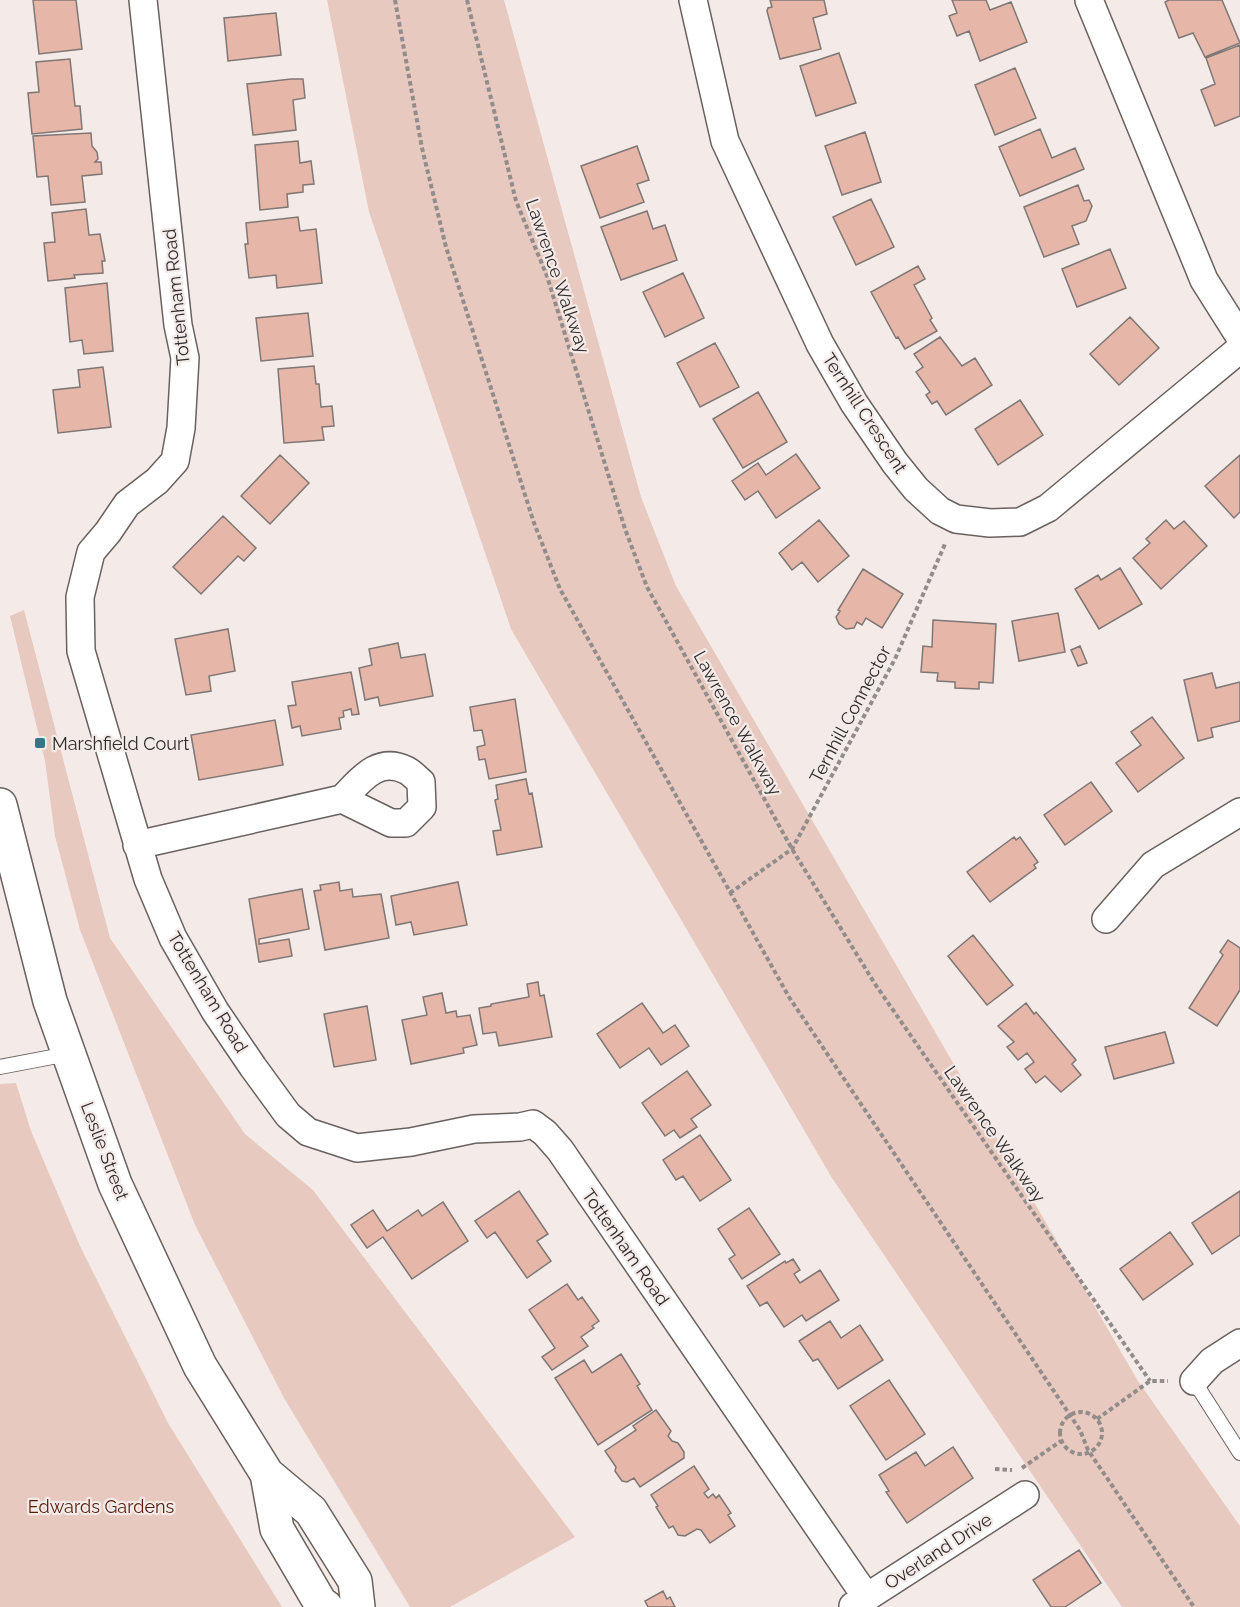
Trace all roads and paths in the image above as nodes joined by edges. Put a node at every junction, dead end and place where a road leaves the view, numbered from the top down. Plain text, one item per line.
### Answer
1 (143, 0) edge
2 (396, 0) edge
3 (467, 0) edge
4 (693, 0) edge
5 (1089, 0) edge
6 (1240, 338) edge
7 (1240, 350) edge
8 (956, 519) junction
9 (342, 799) dead end
10 (1240, 812) edge
11 (2, 817) edge
12 (137, 845) junction
13 (792, 849) junction
14 (730, 893) junction
15 (1106, 919) dead end
16 (69, 1054) junction
17 (0, 1067) edge
18 (1240, 1343) edge
19 (1194, 1381) junction
20 (1150, 1382) junction
21 (1069, 1414) junction
22 (1097, 1419) junction
23 (1061, 1442) junction
24 (1090, 1452) junction
25 (1240, 1453) edge
26 (995, 1469) dead end
27 (267, 1474) junction
28 (1022, 1483) junction
29 (859, 1602) edge
30 (326, 1607) edge
31 (358, 1607) edge
32 (1194, 1607) edge

1 - 12 street, Tottenham Road
2 - 14 path
3 - 13 path, Lawrence Walkway
4 - 8 street, Ternhill Crescent
5 - 6 street
7 - 8 street, Ternhill Crescent
8 - 13 path, Ternhill Connector
9 - 12 street
10 - 15 street
11 - 16 main road, Leslie Street
12 - 29 street, Tottenham Road
13 - 14 path, Ternhill Connector
13 - 20 path, Lawrence Walkway
14 - 21 path
16 - 17 lane
16 - 27 main road, Leslie Street
18 - 19 street
19 - 20 path
19 - 25 lane
20 - 22 path
21 - 22 path
21 - 23 path
21 - 24 path
22 - 24 path
23 - 24 path
23 - 28 path
24 - 32 path
26 - 28 path
27 - 30 main road, Leslie Street
27 - 31 main road, Leslie Street
28 - 29 street, Overland Drive

